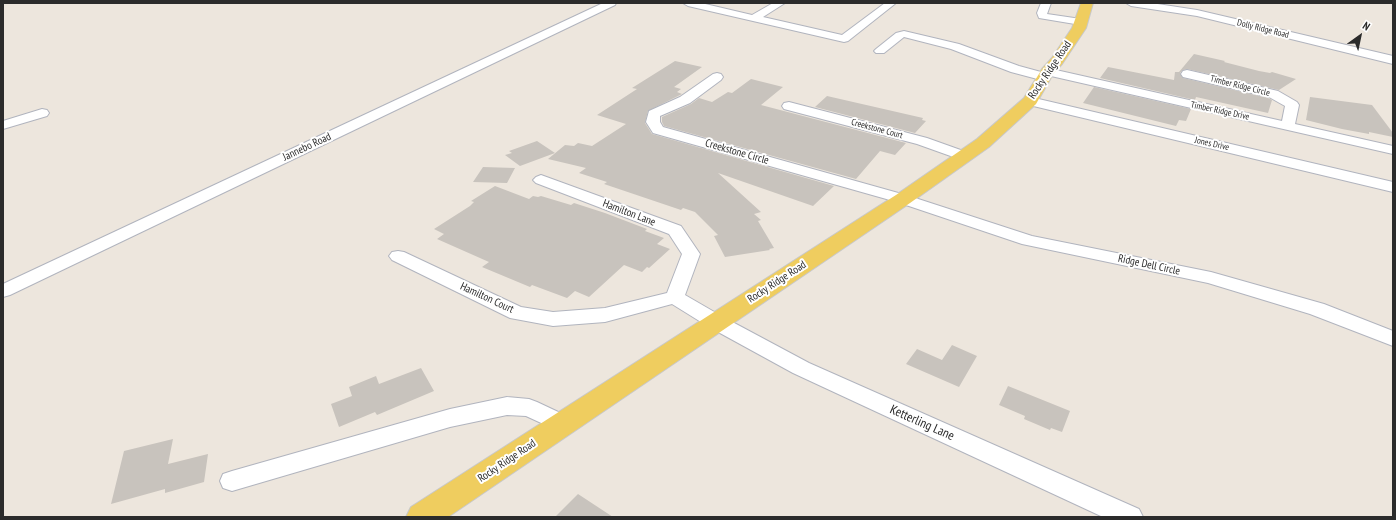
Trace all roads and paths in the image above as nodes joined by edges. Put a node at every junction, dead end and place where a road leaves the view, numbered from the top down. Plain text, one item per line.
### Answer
1 (688, 3) edge
2 (780, 3) edge
3 (891, 3) edge
4 (1046, 3) edge
5 (1136, 3) edge
6 (586, 5) dead end
7 (606, 6) edge
8 (1084, 13) edge
9 (754, 18) junction
10 (880, 51) dead end
11 (1393, 60) edge
12 (1046, 74) junction
13 (1187, 74) dead end
14 (717, 77) dead end
15 (1030, 100) junction
16 (789, 106) dead end
17 (42, 113) dead end
18 (3, 125) edge
19 (1288, 127) junction
20 (1393, 150) edge
21 (964, 156) junction
22 (541, 180) dead end
23 (1393, 187) edge
24 (903, 199) junction
25 (398, 256) dead end
26 (3, 291) edge
27 (675, 297) junction
28 (716, 322) junction
29 (1393, 339) edge
30 (563, 424) junction
31 (232, 481) dead end
32 (434, 514) edge
33 (1130, 517) edge

1 - 9 street
2 - 9 street
3 - 9 street
4 - 8 street
5 - 11 street, Dolly Ridge Road
6 - 7 street
7 - 26 street, Jannebo Road
8 - 12 main road, Rocky Ridge Road
10 - 12 street, Timber Ridge Drive
12 - 15 main road, Rocky Ridge Road
12 - 19 street, Timber Ridge Drive
13 - 19 street, Timber Ridge Circle
14 - 24 street, Creekstone Circle
15 - 21 main road, Rocky Ridge Road
15 - 23 street, Jones Drive
16 - 21 street, Creekstone Court
17 - 18 street
19 - 20 street, Timber Ridge Drive
21 - 24 main road, Rocky Ridge Road
22 - 27 street, Hamilton Lane
24 - 28 main road, Rocky Ridge Road
24 - 29 street, Ridge Dell Circle
25 - 27 street, Hamilton Court
27 - 28 street
28 - 30 main road, Rocky Ridge Road
28 - 33 street, Ketterling Lane
30 - 31 street
30 - 32 main road, Rocky Ridge Road

